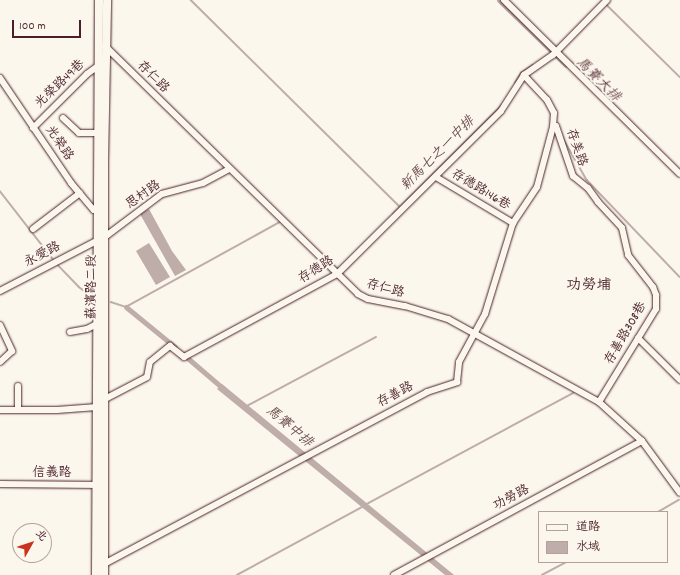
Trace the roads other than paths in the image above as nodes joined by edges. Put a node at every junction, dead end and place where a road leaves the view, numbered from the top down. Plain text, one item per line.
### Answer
1 (99, 0) edge
2 (107, 0) edge
3 (504, 0) edge
4 (607, 0) edge
5 (100, 41) junction
6 (107, 48) junction
7 (555, 54) junction
8 (103, 63) junction
9 (524, 75) junction
10 (0, 78) edge
11 (63, 118) dead end
12 (553, 127) junction
13 (33, 128) junction
14 (98, 133) junction
15 (101, 162) junction
16 (229, 169) junction
17 (680, 174) edge
18 (436, 177) junction
19 (577, 179) joint
20 (80, 193) junction
21 (101, 211) junction
22 (513, 223) junction
23 (34, 229) dead end
24 (106, 236) junction
25 (97, 241) junction
26 (337, 274) junction
27 (0, 291) edge
28 (97, 324) junction
29 (0, 325) edge
30 (70, 332) dead end
31 (476, 334) junction
32 (638, 338) junction
33 (0, 362) edge
34 (680, 380) edge
35 (18, 386) dead end
36 (105, 399) junction
37 (599, 402) junction
38 (97, 407) junction
39 (0, 410) edge
40 (18, 410) junction
41 (642, 442) junction
42 (0, 484) edge
43 (100, 485) junction
44 (680, 493) edge
45 (104, 564) junction
46 (96, 575) edge
47 (104, 575) edge
48 (394, 575) edge

1 - 5 main road, 蘇濱路二段
2 - 6 main road, 蘇濱路二段
3 - 7 street
4 - 7 street
5 - 6 street, 存仁路
5 - 8 main road, 蘇濱路二段
6 - 8 main road, 蘇濱路二段
6 - 16 street, 存仁路
7 - 9 street
7 - 17 street
8 - 13 street, 光榮路49巷
8 - 14 main road, 蘇濱路二段
8 - 15 main road, 蘇濱路二段
9 - 12 street
9 - 18 street, 存德路
10 - 13 street, 光榮路
11 - 14 street
12 - 19 street, 存美路
12 - 22 street, 存善路
13 - 20 street, 光榮路
14 - 15 main road, 蘇濱路二段
15 - 21 main road, 蘇濱路二段
16 - 24 street, 思村路
16 - 26 street, 存仁路
18 - 22 street, 存德路146巷
18 - 26 street, 存德路
19 - 32 street, 存善路308巷
20 - 21 street, 光榮路
20 - 23 street
21 - 24 main road, 蘇濱路二段
21 - 25 main road, 蘇濱路二段
22 - 31 street, 存善路
24 - 25 street, 思村路
24 - 36 main road, 蘇濱路二段
25 - 27 street, 永愛路
25 - 28 main road, 蘇濱路二段
26 - 31 street, 存仁路
26 - 36 street, 存德路
28 - 30 street
28 - 38 main road, 蘇濱路二段
29 - 33 street
31 - 37 street, 存仁路
31 - 45 street, 存善路
32 - 34 street
32 - 37 street, 存善路308巷
35 - 40 street
36 - 38 street
36 - 43 main road, 蘇濱路二段
37 - 41 street, 存仁路
38 - 40 street
38 - 43 main road, 蘇濱路二段
39 - 40 street
41 - 44 street, 存仁路
41 - 48 street, 功勞路
42 - 43 street, 信義路
43 - 45 main road, 蘇濱路二段
43 - 46 main road, 蘇濱路二段
45 - 47 main road, 蘇濱路二段

